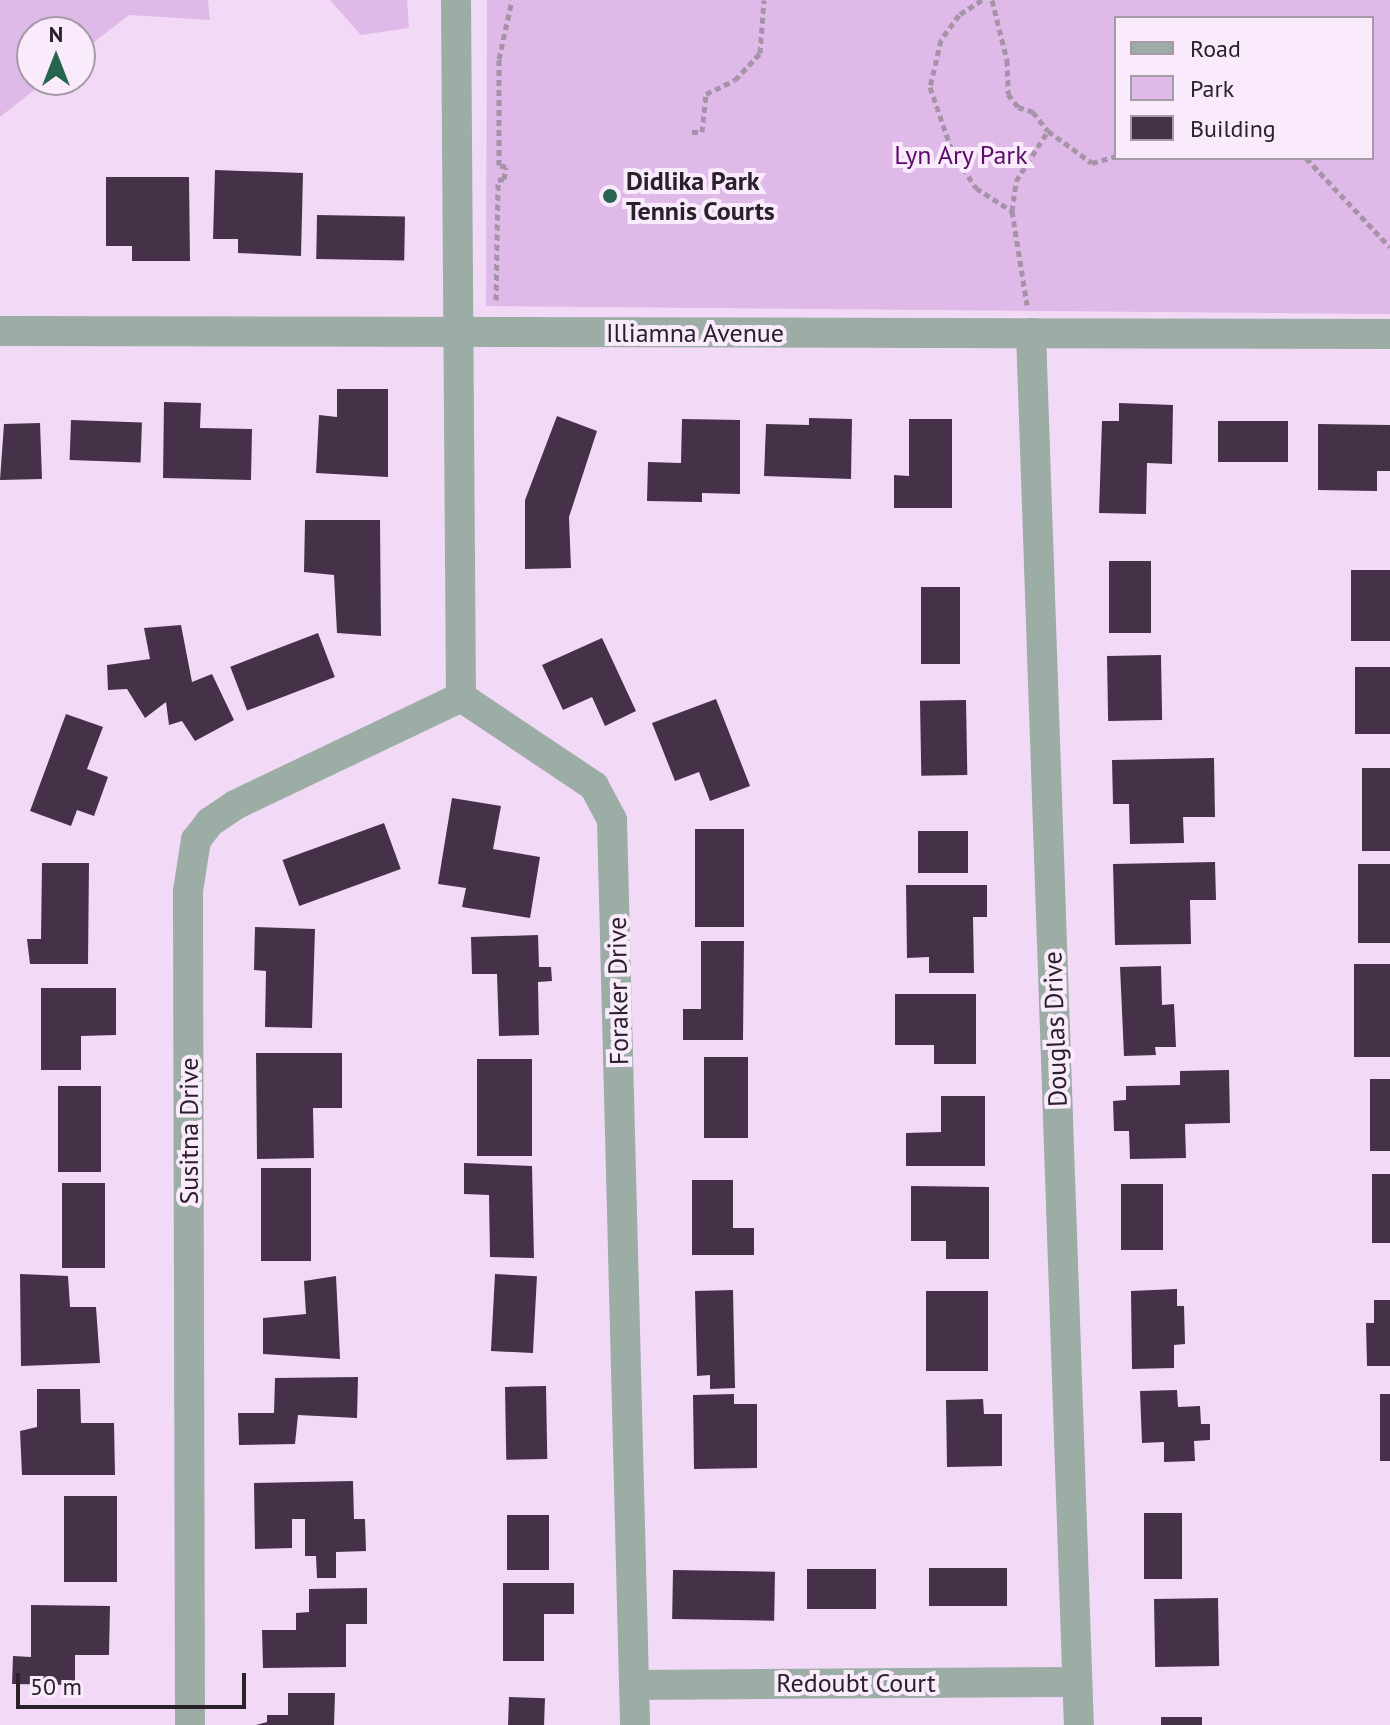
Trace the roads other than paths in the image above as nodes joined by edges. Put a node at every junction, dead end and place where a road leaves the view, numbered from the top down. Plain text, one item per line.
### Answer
1 (456, 0) edge
2 (1029, 320) junction
3 (0, 331) edge
4 (457, 333) junction
5 (1390, 334) edge
6 (461, 697) junction
7 (1077, 1682) junction
8 (634, 1685) junction
9 (190, 1725) edge
10 (635, 1725) edge
11 (1079, 1725) edge

1 - 4 street
2 - 4 street, Illiamna Avenue
2 - 5 street, Illiamna Avenue
2 - 7 street, Douglas Drive
3 - 4 street, Illiamna Avenue
4 - 6 street
6 - 8 street, Foraker Drive
6 - 9 street, Susitna Drive
7 - 8 street, Redoubt Court
7 - 11 street, Douglas Drive
8 - 10 street, Foraker Drive

